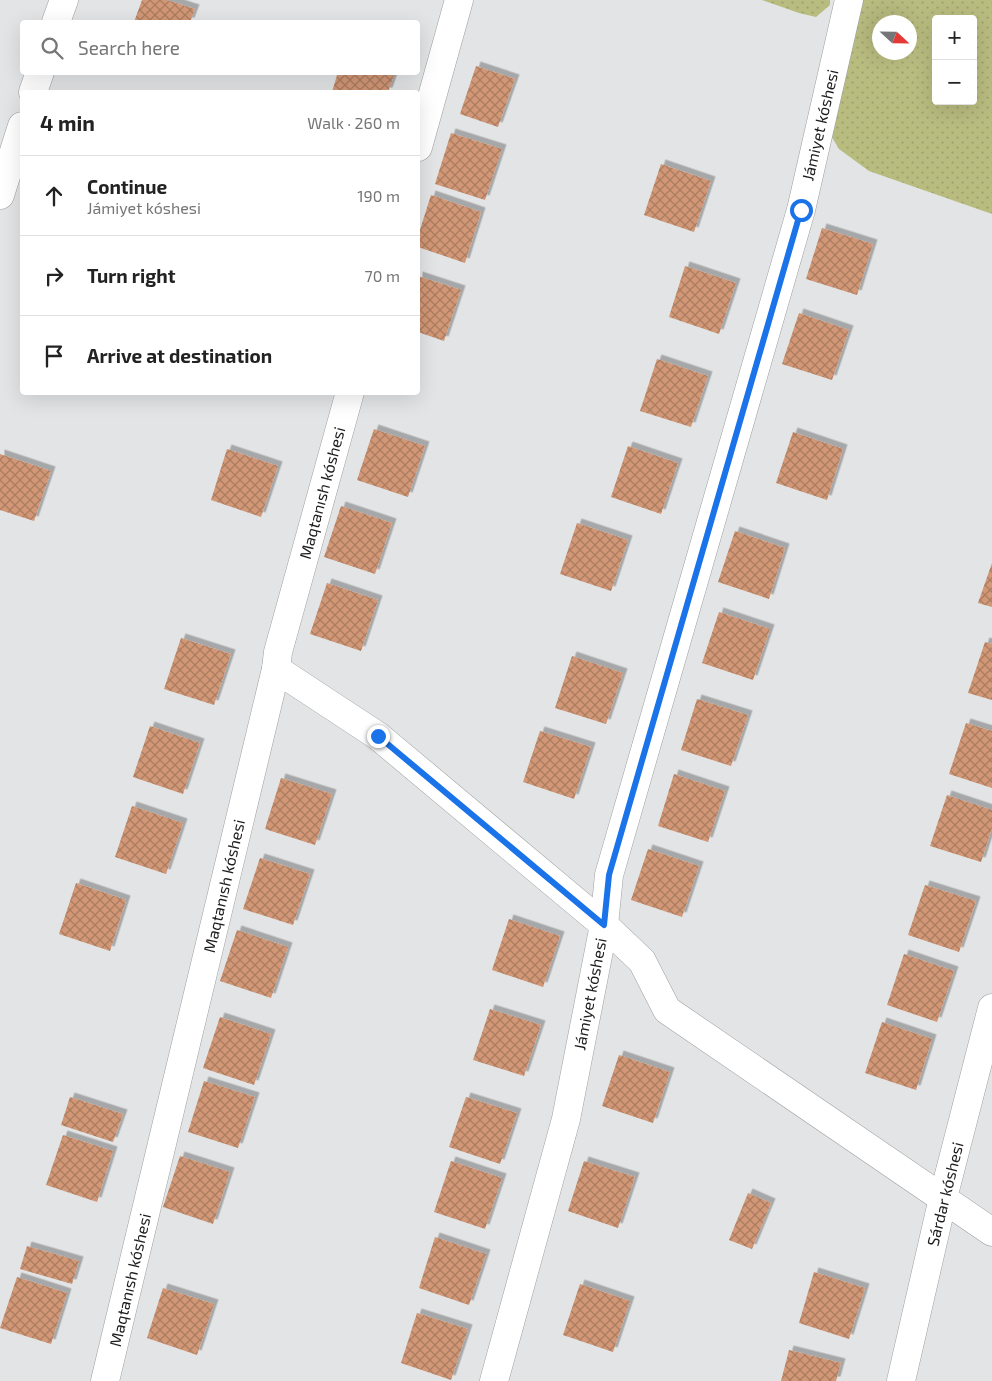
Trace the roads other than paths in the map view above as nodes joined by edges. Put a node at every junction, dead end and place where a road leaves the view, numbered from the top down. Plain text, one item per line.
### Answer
1 (64, 0) edge
2 (459, 0) edge
3 (849, 0) edge
4 (57, 20) edge
5 (39, 75) edge
6 (35, 90) edge
7 (20, 132) edge
8 (420, 140) edge
9 (0, 195) edge
10 (349, 395) edge
11 (276, 669) junction
12 (604, 925) junction
13 (992, 1008) edge
14 (943, 1198) junction
15 (992, 1232) edge
16 (105, 1381) edge
17 (494, 1381) edge
18 (901, 1381) edge

1 - 4 street
2 - 8 street
3 - 12 street, Jámiyet kóshesi
5 - 6 street
7 - 9 street
10 - 11 street, Maqtanısh kóshesi
11 - 12 street
11 - 16 street, Maqtanısh kóshesi
12 - 14 street
12 - 17 street, Jámiyet kóshesi
13 - 14 street, Sárdar kóshesi
14 - 15 street
14 - 18 street, Sárdar kóshesi

